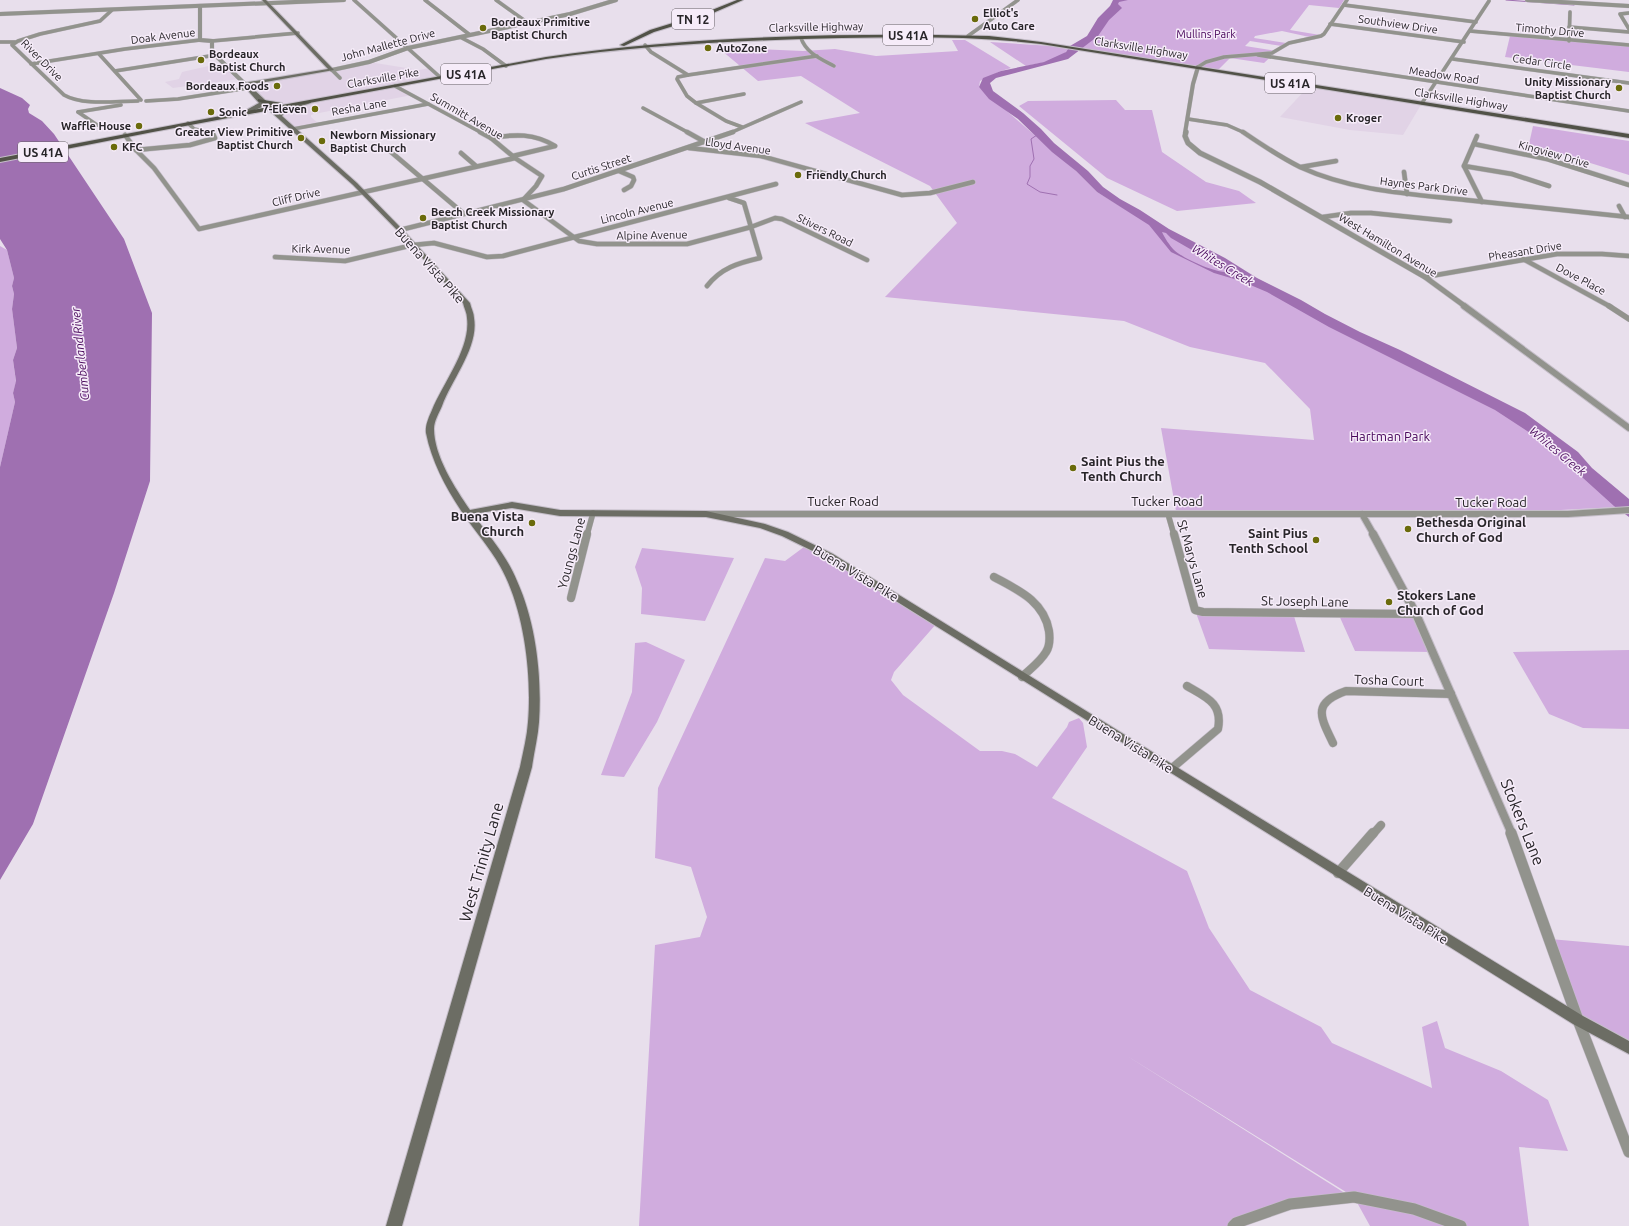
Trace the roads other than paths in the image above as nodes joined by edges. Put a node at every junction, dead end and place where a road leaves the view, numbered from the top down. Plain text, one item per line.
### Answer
1 (344, 0) edge
2 (354, 0) edge
3 (425, 0) edge
4 (496, 0) edge
5 (616, 0) edge
6 (741, 0) edge
7 (1018, 0) edge
8 (1347, 0) edge
9 (1527, 0) edge
10 (1489, 1) dead end
11 (266, 2) edge
12 (1344, 5) junction
13 (200, 6) junction
14 (1629, 6) edge
15 (112, 10) junction
16 (1570, 12) dead end
17 (1629, 13) edge
18 (0, 14) edge
19 (1476, 22) junction
20 (528, 23) junction
21 (1330, 24) junction
22 (1569, 27) junction
23 (1470, 31) junction
24 (1629, 31) edge
25 (298, 33) junction
26 (470, 35) junction
27 (968, 36) junction
28 (460, 37) junction
29 (643, 37) junction
30 (801, 38) junction
31 (200, 40) junction
32 (1570, 40) junction
33 (212, 41) junction
34 (0, 42) edge
35 (15, 42) junction
36 (1464, 42) junction
37 (674, 43) junction
38 (645, 45) junction
39 (1629, 45) edge
40 (408, 48) junction
41 (584, 52) junction
42 (99, 54) junction
43 (216, 55) junction
44 (1258, 55) junction
45 (817, 56) junction
46 (1452, 59) junction
47 (31, 64) junction
48 (506, 66) junction
49 (834, 66) dead end
50 (1198, 67) junction
51 (331, 68) junction
52 (115, 71) junction
53 (688, 75) junction
54 (340, 78) dead end
55 (441, 78) junction
56 (281, 79) junction
57 (1436, 83) junction
58 (1629, 83) edge
59 (246, 86) junction
60 (395, 86) junction
61 (252, 92) junction
62 (744, 94) dead end
63 (260, 100) junction
64 (139, 101) junction
65 (310, 102) junction
66 (801, 102) dead end
67 (696, 103) junction
68 (428, 104) junction
69 (1422, 104) junction
70 (643, 108) dead end
71 (271, 109) junction
72 (1629, 111) edge
73 (242, 114) junction
74 (280, 116) junction
75 (1187, 120) junction
76 (188, 123) junction
77 (1238, 123) dead end
78 (97, 125) dead end
79 (742, 127) junction
80 (1230, 127) junction
81 (293, 129) junction
82 (125, 135) junction
83 (1477, 136) dead end
84 (1629, 136) edge
85 (492, 138) junction
86 (705, 142) junction
87 (85, 143) junction
88 (1474, 144) junction
89 (687, 148) junction
90 (136, 150) junction
91 (391, 152) dead end
92 (461, 153) dead end
93 (0, 157) edge
94 (514, 157) junction
95 (0, 160) edge
96 (1336, 161) dead end
97 (476, 166) junction
98 (1464, 166) junction
99 (1301, 167) junction
100 (619, 170) junction
101 (1404, 172) dead end
102 (422, 178) junction
103 (973, 182) dead end
104 (776, 184) dead end
105 (1629, 185) edge
106 (1549, 186) dead end
107 (624, 190) dead end
108 (361, 192) junction
109 (1407, 194) junction
110 (727, 197) junction
111 (524, 200) junction
112 (1482, 202) junction
113 (1620, 206) dead end
114 (463, 213) junction
115 (1323, 217) junction
116 (1627, 217) edge
117 (775, 218) joint
118 (1450, 221) dead end
119 (751, 227) junction
120 (400, 230) junction
121 (574, 236) junction
122 (413, 245) junction
123 (503, 256) joint
124 (1629, 256) edge
125 (274, 257) dead end
126 (1523, 259) junction
127 (867, 260) dead end
128 (1425, 277) junction
129 (707, 286) dead end
130 (1629, 319) edge
131 (1629, 428) edge
132 (1629, 510) edge
133 (467, 513) junction
134 (593, 513) junction
135 (706, 514) junction
136 (1168, 514) junction
137 (1362, 514) junction
138 (994, 577) dead end
139 (571, 598) dead end
140 (1195, 610) joint
141 (1416, 614) junction
142 (1022, 677) junction
143 (1187, 686) dead end
144 (1451, 694) junction
145 (1333, 743) dead end
146 (1171, 770) junction
147 (1381, 825) dead end
148 (1338, 873) junction
149 (1578, 1020) junction
150 (1629, 1048) edge
151 (1629, 1152) edge
152 (394, 1226) edge
153 (1233, 1226) edge
154 (1461, 1226) edge

1 - 11 street
2 - 40 street
3 - 26 street
4 - 20 street
5 - 20 street, John Mallette Drive
6 - 29 main road, TN 12
7 - 27 street
8 - 12 street
9 - 14 street
10 - 19 street
11 - 13 street
11 - 25 main road
12 - 19 street
12 - 21 street
13 - 15 street
13 - 31 street
15 - 18 street
15 - 35 street, River Drive
16 - 22 street
17 - 24 street
19 - 23 street
20 - 26 street, John Mallette Drive
21 - 36 street, Southview Drive
21 - 44 street
22 - 24 street
22 - 32 street
23 - 32 street, Timothy Drive
23 - 36 street
25 - 33 street, Doak Avenue
25 - 51 main road
26 - 28 street, John Mallette Drive
27 - 30 main road, Clarksville Highway / US 41A
27 - 50 main road, Clarksville Highway / US 41A
28 - 40 street, John Mallette Drive
28 - 48 street
29 - 37 main road
29 - 38 main road
29 - 41 main road
30 - 37 main road, Clarksville Highway / US 41A
30 - 45 street
31 - 33 street, Doak Avenue
31 - 42 street, Doak Avenue
32 - 39 street, Timothy Drive
33 - 43 street
34 - 35 street
35 - 47 street, River Drive
36 - 46 street
37 - 38 main road, Clarksville Highway / US 41A
38 - 41 main road, Clarksville Pike / US 41A
38 - 53 street
40 - 51 street, John Mallette Drive
40 - 55 street
41 - 48 main road, Clarksville Pike / US 41A
42 - 47 street, Doak Avenue
42 - 52 street
43 - 52 street
43 - 59 street
44 - 50 street
44 - 57 street, Meadow Road
45 - 49 street
45 - 53 street
46 - 57 street
46 - 58 street, Cedar Circle
47 - 64 street, River Drive
48 - 55 main road, Clarksville Pike / US 41A
50 - 69 main road, Clarksville Highway / US 41A
50 - 75 street, West Hamilton Avenue
51 - 54 street
51 - 56 main road, John Mallette Drive
52 - 64 street
53 - 67 street
55 - 60 main road, Clarksville Pike / US 41A
56 - 59 main road, John Mallette Drive
56 - 61 main road, John Mallette Drive
57 - 69 street
57 - 72 street, Meadow Road
59 - 61 main road, Buena Vista Pike
59 - 64 street
60 - 65 main road, Clarksville Pike / US 41A
60 - 68 street, Summitt Avenue
61 - 63 main road, Buena Vista Pike
62 - 67 street
63 - 65 main road
63 - 71 main road, Buena Vista Pike
63 - 73 main road
64 - 78 street
65 - 71 main road, Clarksville Pike / US 41A
65 - 74 main road
66 - 79 street, Curtis Street
67 - 79 street
68 - 81 street, Resha Lane
68 - 85 street, Summitt Avenue
69 - 84 main road, Clarksville Highway / US 41A
70 - 86 street
71 - 73 main road, Clarksville Pike / US 41A
71 - 74 main road, Buena Vista Pike
73 - 74 main road
73 - 76 main road, Clarksville Pike / US 41A
74 - 81 main road, Buena Vista Pike
75 - 80 street, Haynes Park Drive
75 - 115 street, West Hamilton Avenue
76 - 82 main road, Clarksville Pike / US 41A
76 - 90 street
77 - 80 street
79 - 86 street, Curtis Street
80 - 99 street, Haynes Park Drive
81 - 108 main road, Buena Vista Pike
82 - 87 main road, Clarksville Pike / US 41A
82 - 90 street, Cliff Drive
83 - 88 street
85 - 94 street, Summitt Avenue
85 - 94 street, Cliff Drive
86 - 89 street, Curtis Street
87 - 93 main road, Clarksville Pike / US 41A
87 - 95 main road, Clarksville Pike / US 41A
88 - 98 street
88 - 105 street, Kingview Drive
89 - 100 street, Curtis Street
89 - 103 street, Lloyd Avenue
90 - 108 street, Cliff Drive
91 - 102 street
92 - 97 street
94 - 97 street, Cliff Drive
94 - 111 street, Summitt Avenue
96 - 99 street
97 - 102 street, Cliff Drive
98 - 106 street
98 - 112 street
99 - 109 street, Haynes Park Drive
100 - 107 street
100 - 111 street, Curtis Street
101 - 109 street
102 - 108 street, Cliff Drive
102 - 114 street
104 - 110 street, Lincoln Avenue
108 - 120 main road, Buena Vista Pike
109 - 112 street, Haynes Park Drive
110 - 119 street
110 - 121 street, Lincoln Avenue
111 - 114 street, Curtis Street
111 - 121 street, Alpine Avenue
112 - 116 street, Haynes Park Drive
113 - 116 street
114 - 120 street, Curtis Street
115 - 118 street
115 - 128 street, West Hamilton Avenue
117 - 119 street, Alpine Avenue
117 - 127 street, Stivers Road
119 - 121 street, Alpine Avenue
119 - 129 street
120 - 122 main road, Buena Vista Pike
121 - 123 street, Lincoln Avenue
122 - 123 street, Kirk Avenue
122 - 125 street, Kirk Avenue
122 - 133 main road, Buena Vista Pike
124 - 126 street, Pheasant Drive
126 - 128 street, Pheasant Drive
126 - 130 street, Dove Place
128 - 131 street, West Hamilton Avenue
132 - 137 street, Tucker Road
133 - 134 main road, Buena Vista Pike
133 - 152 main road, West Trinity Lane
134 - 135 main road, Buena Vista Pike
134 - 139 street, Youngs Lane
135 - 136 street, Tucker Road
135 - 142 main road, Buena Vista Pike
136 - 137 street, Tucker Road
136 - 140 street, St Marys Lane
137 - 141 street, Stokers Lane
138 - 142 street
140 - 141 street, St Joseph Lane
141 - 144 street, Stokers Lane
142 - 146 main road, Buena Vista Pike
143 - 146 street
144 - 145 street, Tosha Court
144 - 149 street, Stokers Lane
146 - 148 main road, Buena Vista Pike
147 - 148 street
148 - 149 main road, Buena Vista Pike
149 - 150 main road, Buena Vista Pike
149 - 151 street, Stokers Lane
153 - 154 street

